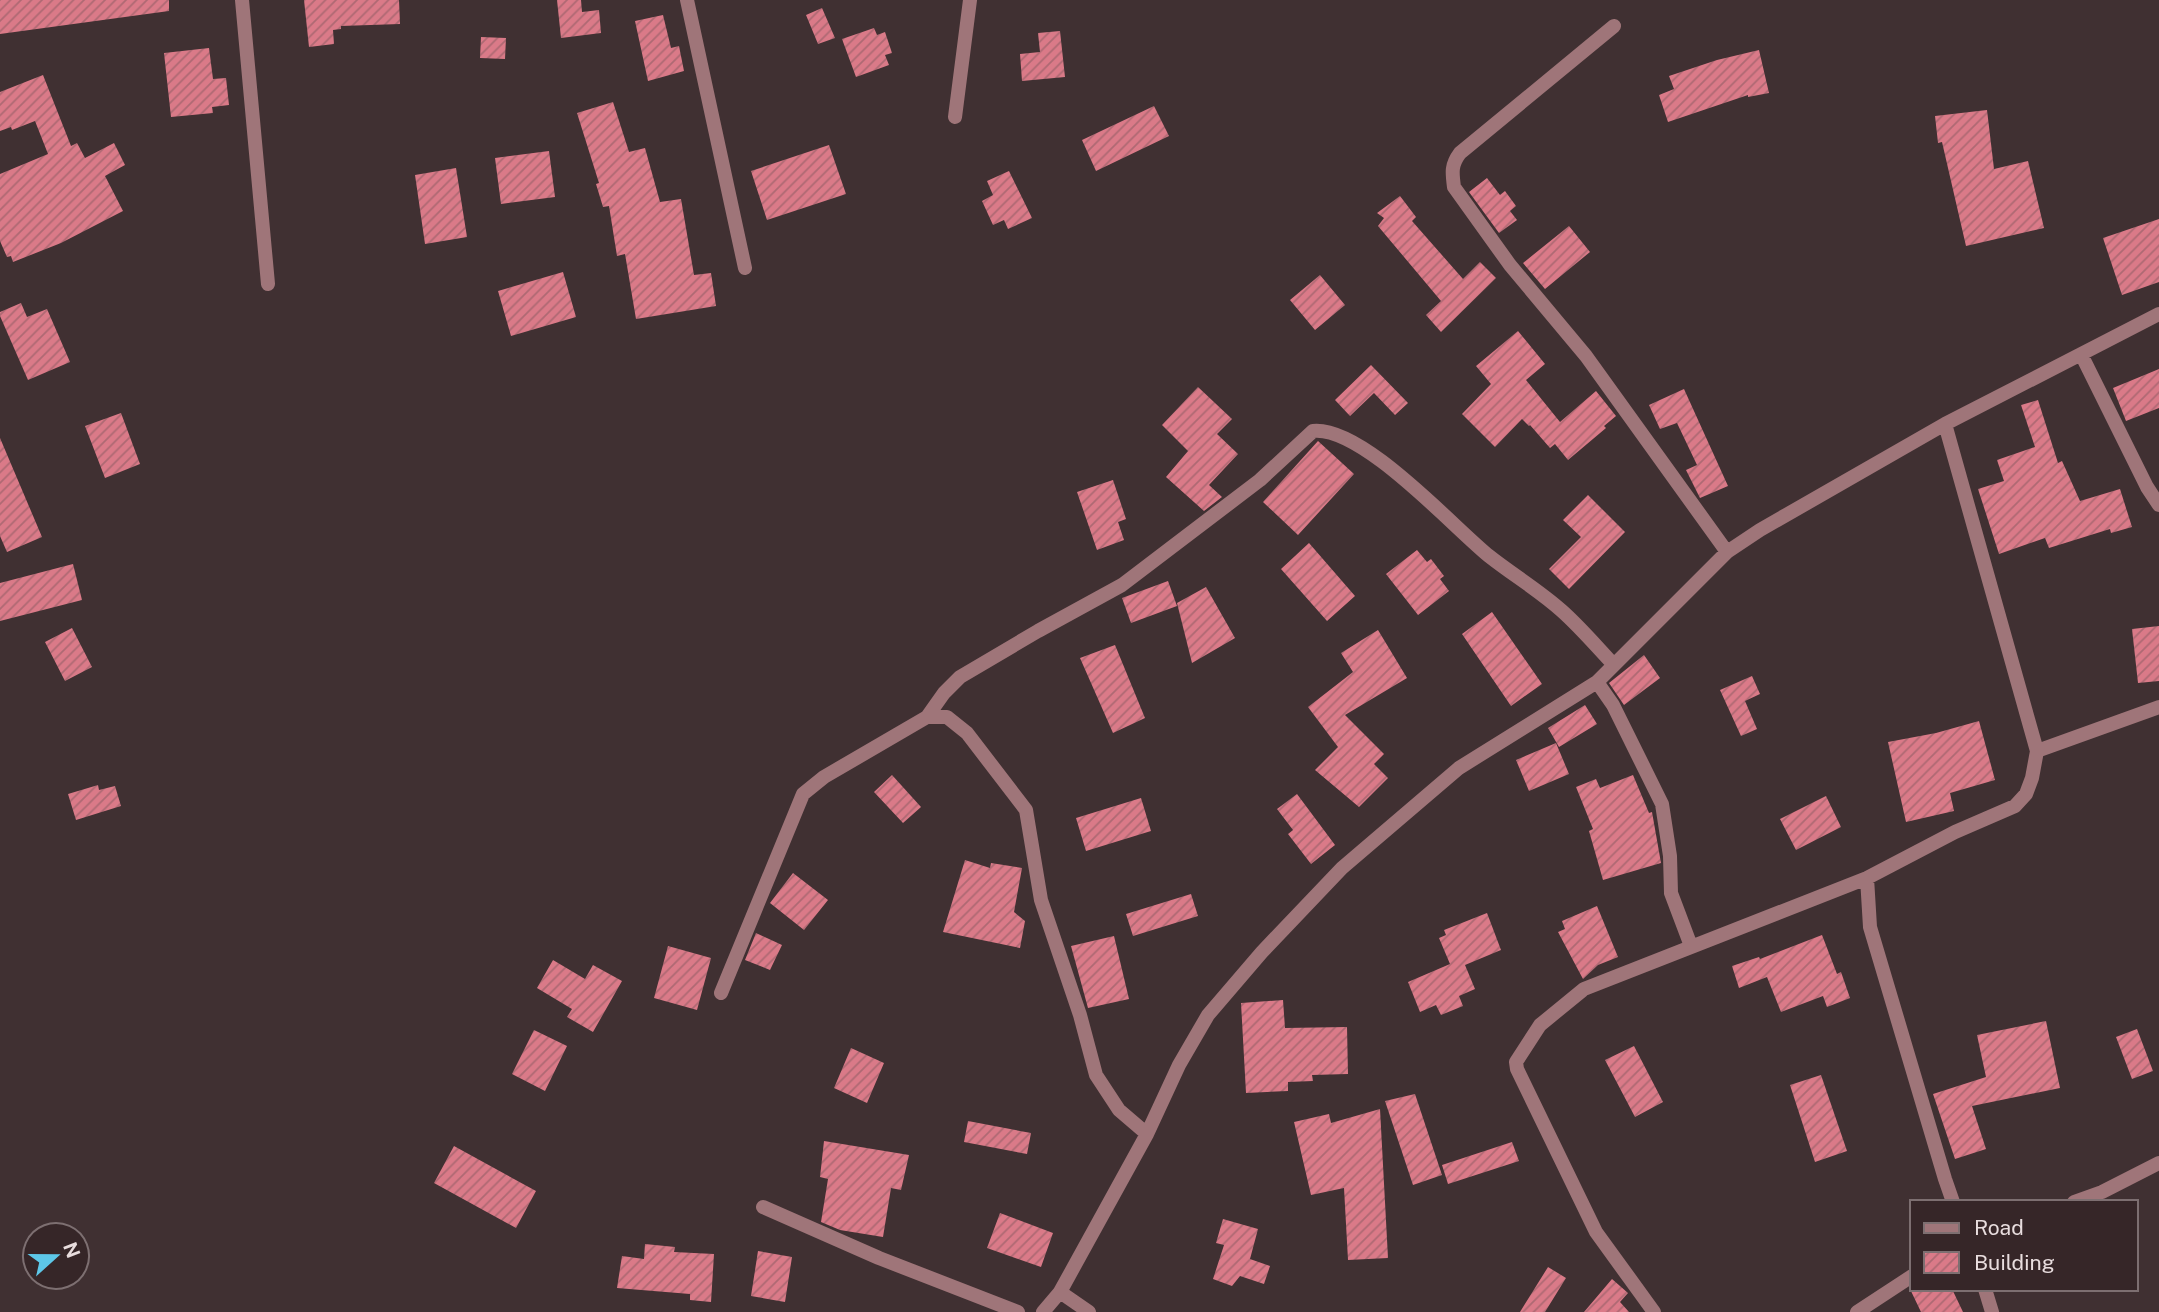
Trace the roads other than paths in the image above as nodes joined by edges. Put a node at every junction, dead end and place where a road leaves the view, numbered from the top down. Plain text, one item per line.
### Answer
1 (242, 0) edge
2 (687, 0) edge
3 (970, 0) edge
4 (1614, 26) dead end
5 (955, 117) dead end
6 (745, 268) dead end
7 (268, 284) dead end
8 (2159, 314) edge
9 (2081, 354) junction
10 (1945, 424) junction
11 (2159, 505) edge
12 (1727, 552) junction
13 (1615, 665) junction
14 (1597, 682) junction
15 (2159, 707) edge
16 (927, 716) junction
17 (2037, 751) junction
18 (1867, 878) junction
19 (1691, 946) junction
20 (721, 993) dead end
21 (1147, 1134) junction
22 (2159, 1163) edge
23 (2104, 1197) edge
24 (1952, 1200) edge
25 (2086, 1200) edge
26 (763, 1207) dead end
27 (1910, 1277) edge
28 (1986, 1291) edge
29 (1060, 1292) junction
30 (1018, 1312) edge
31 (1042, 1312) edge
32 (1089, 1312) edge
33 (1654, 1312) edge
34 (1857, 1312) edge
35 (1993, 1312) edge

1 - 7 street
2 - 6 street
3 - 5 street
4 - 12 street
8 - 9 street
9 - 10 street
9 - 11 street
10 - 12 street
10 - 17 street
12 - 13 street
13 - 14 street
13 - 16 street
14 - 19 street
14 - 21 street
15 - 17 street
16 - 20 street
16 - 21 street
17 - 18 street
18 - 19 street
18 - 24 street
19 - 33 street
21 - 29 street
22 - 23 street
23 - 25 street
26 - 30 street
27 - 34 street
28 - 35 street
29 - 31 street
29 - 32 street

